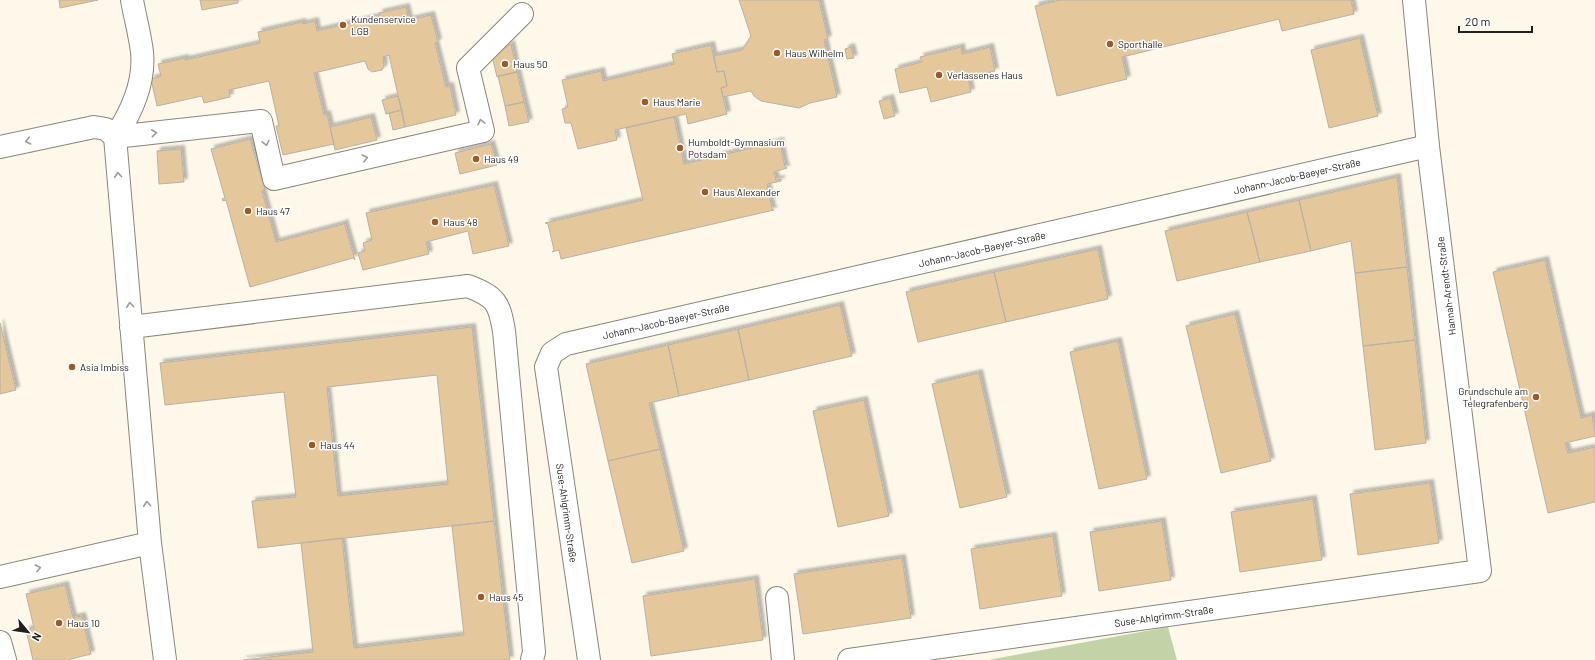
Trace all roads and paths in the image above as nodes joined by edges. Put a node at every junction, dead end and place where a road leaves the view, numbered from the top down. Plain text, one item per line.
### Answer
1 (132, 0) edge
2 (1414, 0) edge
3 (522, 14) dead end
4 (115, 137) junction
5 (1428, 146) junction
6 (0, 147) edge
7 (131, 327) junction
8 (546, 367) joint
9 (150, 543) junction
10 (1480, 571) joint
11 (0, 577) edge
12 (777, 598) dead end
13 (0, 642) edge
14 (5, 660) edge
15 (165, 660) edge
16 (532, 660) edge
17 (589, 660) edge
18 (783, 660) edge
19 (848, 660) edge

1 - 4 street
2 - 5 street, Hannah-Arendt-Straße
4 -> 3 street
4 -> 6 street
7 -> 4 street
5 - 8 street, Johann-Jacob-Baeyer-Straße
5 - 10 street, Hannah-Arendt-Straße
9 -> 7 street
7 - 16 street
8 - 17 street, Suse-Ahlgrimm-Straße
11 -> 9 street
9 - 15 street
10 - 19 street, Suse-Ahlgrimm-Straße
12 - 18 street
13 - 14 street

